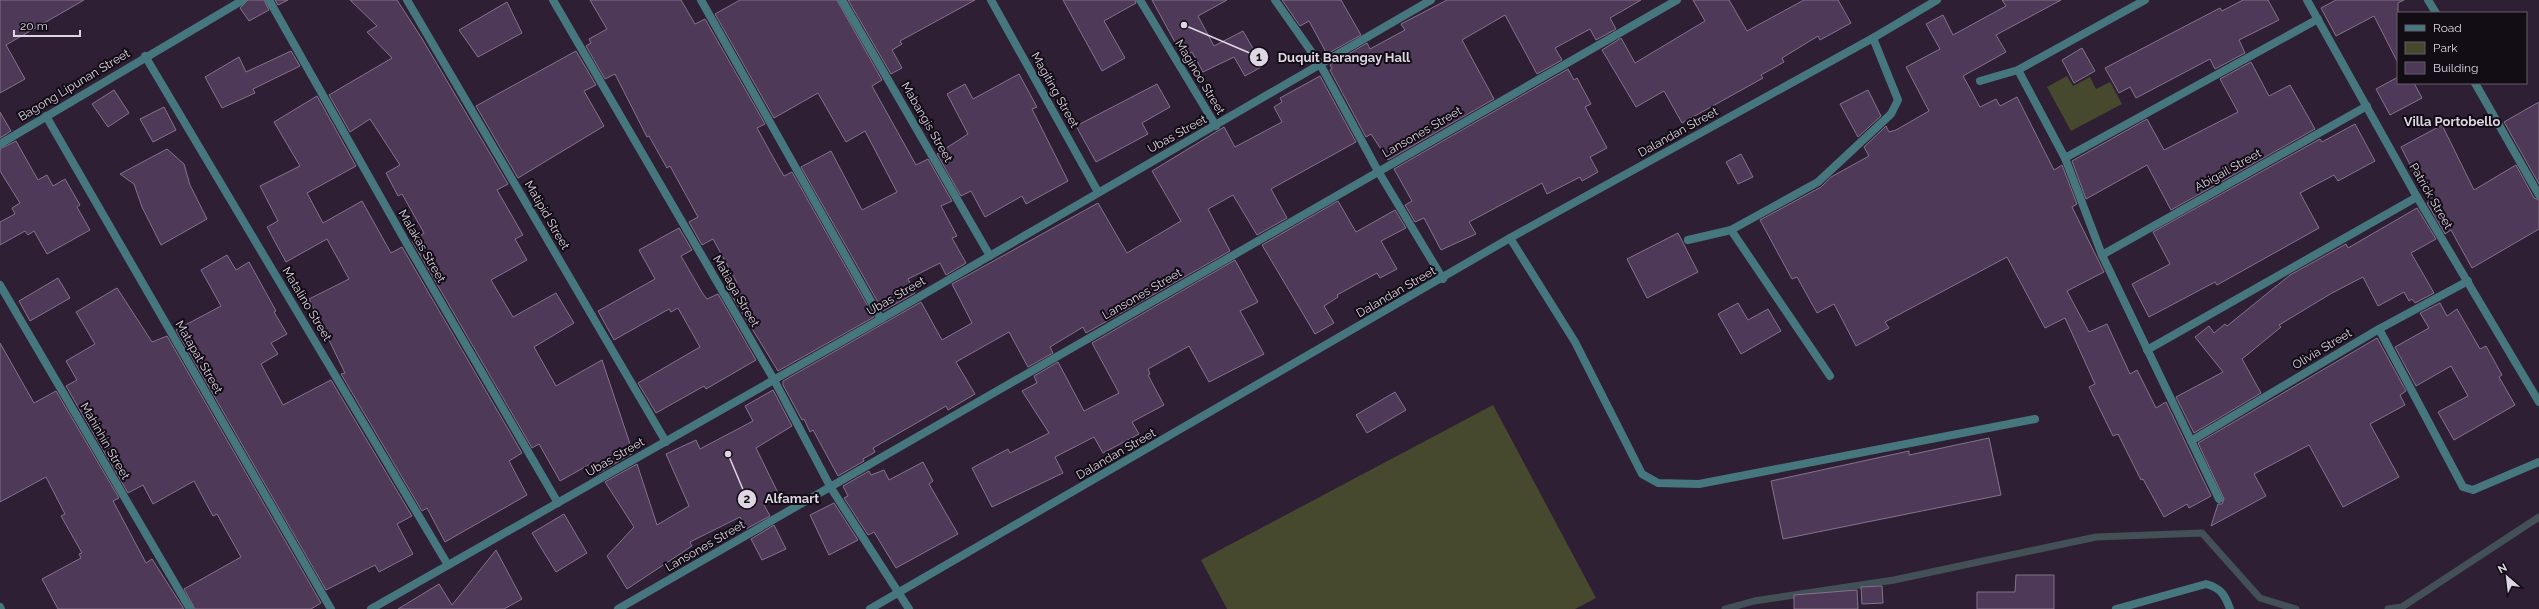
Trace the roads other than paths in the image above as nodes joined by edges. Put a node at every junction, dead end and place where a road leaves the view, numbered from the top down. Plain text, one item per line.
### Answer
1 (243, 0) edge
2 (269, 0) edge
3 (408, 0) edge
4 (553, 0) edge
5 (701, 0) edge
6 (842, 0) edge
7 (991, 0) edge
8 (1140, 0) edge
9 (1276, 0) edge
10 (1677, 0) edge
11 (1937, 0) edge
12 (2145, 0) edge
13 (2307, 0) edge
14 (2428, 0) edge
15 (1429, 1) edge
16 (2435, 12) edge
17 (2318, 19) junction
18 (1873, 38) junction
19 (145, 56) junction
20 (1320, 64) junction
21 (2018, 70) junction
22 (1980, 81) dead end
23 (2476, 84) edge
24 (2367, 106) junction
25 (46, 116) junction
26 (1216, 126) junction
27 (0, 144) edge
28 (2065, 158) junction
29 (1378, 171) junction
30 (1098, 192) junction
31 (2539, 195) edge
32 (2417, 197) junction
33 (1731, 230) junction
34 (1510, 238) junction
35 (1688, 240) dead end
36 (2102, 255) junction
37 (990, 256) junction
38 (1442, 279) junction
39 (2468, 281) junction
40 (0, 285) edge
41 (881, 319) junction
42 (2379, 329) junction
43 (2147, 350) junction
44 (1830, 376) dead end
45 (773, 378) junction
46 (2539, 402) edge
47 (2035, 419) dead end
48 (2191, 441) junction
49 (666, 442) junction
50 (2539, 462) edge
51 (831, 488) junction
52 (2219, 499) dead end
53 (558, 503) junction
54 (448, 565) junction
55 (899, 593) junction
56 (190, 609) edge
57 (330, 609) edge
58 (371, 609) edge
59 (618, 609) edge
60 (870, 609) edge
61 (909, 609) edge
62 (2116, 609) edge
63 (2230, 609) edge

1 - 19 street, Bagong Lipunan Street
2 - 53 street, Malakas Street
3 - 49 street, Matipid Street
4 - 45 street, Matiaga Street
5 - 41 street
6 - 37 street, Mabangis Street
7 - 30 street, Magiting Street
8 - 26 street, Maginoo Street
9 - 20 street
10 - 29 street, Lansones Street
11 - 18 street, Dalandan Street
12 - 21 street
13 - 17 street, Patrick Street
14 - 16 street
15 - 20 street, Ubas Street
17 - 24 street, Patrick Street
17 - 28 street
18 - 33 street
18 - 34 street, Dalandan Street
19 - 25 street, Bagong Lipunan Street
19 - 54 street, Matalino Street
20 - 26 street, Ubas Street
20 - 29 street
21 - 22 street
21 - 28 street
23 - 31 street
24 - 32 street, Patrick Street
24 - 36 street, Abigail Street
25 - 27 street, Bagong Lipunan Street
25 - 57 street, Matapat Street
26 - 30 street, Ubas Street
28 - 36 street
29 - 38 street
29 - 51 street, Lansones Street
30 - 37 street, Ubas Street
32 - 39 street, Patrick Street
32 - 43 street
33 - 35 street
33 - 44 street
34 - 38 street, Dalandan Street
34 - 47 street
36 - 43 street
37 - 41 street, Ubas Street
38 - 55 street, Dalandan Street
39 - 42 street, Olivia Street
39 - 46 street, Patrick Street
40 - 56 street, Mahinhin Street
41 - 45 street, Ubas Street
42 - 48 street, Olivia Street
42 - 50 street
43 - 48 street
45 - 49 street, Ubas Street
45 - 51 street, Matiaga Street
48 - 52 street
49 - 53 street, Ubas Street
51 - 55 street, Matiaga Street
51 - 59 street, Lansones Street
53 - 54 street, Ubas Street
54 - 58 street, Ubas Street
55 - 60 street, Dalandan Street
55 - 61 street, Matiaga Street
62 - 63 street

